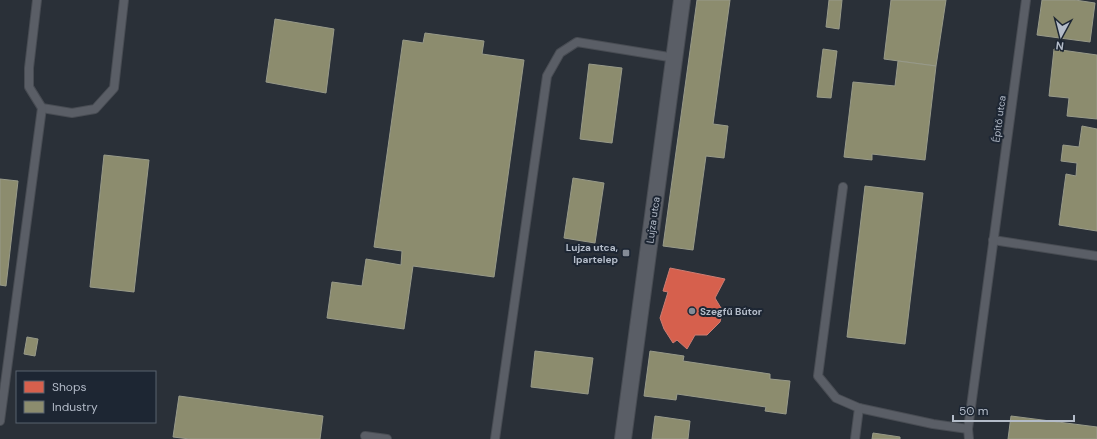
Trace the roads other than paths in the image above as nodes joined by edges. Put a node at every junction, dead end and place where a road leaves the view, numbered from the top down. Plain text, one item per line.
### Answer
1 (37, 0) edge
2 (124, 0) edge
3 (682, 0) edge
4 (1026, 0) edge
5 (675, 58) junction
6 (42, 108) junction
7 (842, 187) dead end
8 (993, 240) junction
9 (1097, 256) edge
10 (859, 408) junction
11 (0, 421) edge
12 (968, 429) junction
13 (365, 436) dead end
14 (387, 439) edge
15 (495, 439) edge
16 (623, 439) edge
17 (855, 439) edge
18 (969, 439) edge

1 - 6 lane
2 - 6 lane
3 - 5 street, Lujza utca
4 - 8 lane, Építő utca
5 - 15 lane
5 - 16 street, Lujza utca
6 - 11 lane
7 - 10 lane
8 - 9 lane
8 - 12 lane, Építő utca
10 - 12 lane
10 - 17 lane
12 - 18 lane, Építő utca
13 - 14 lane

